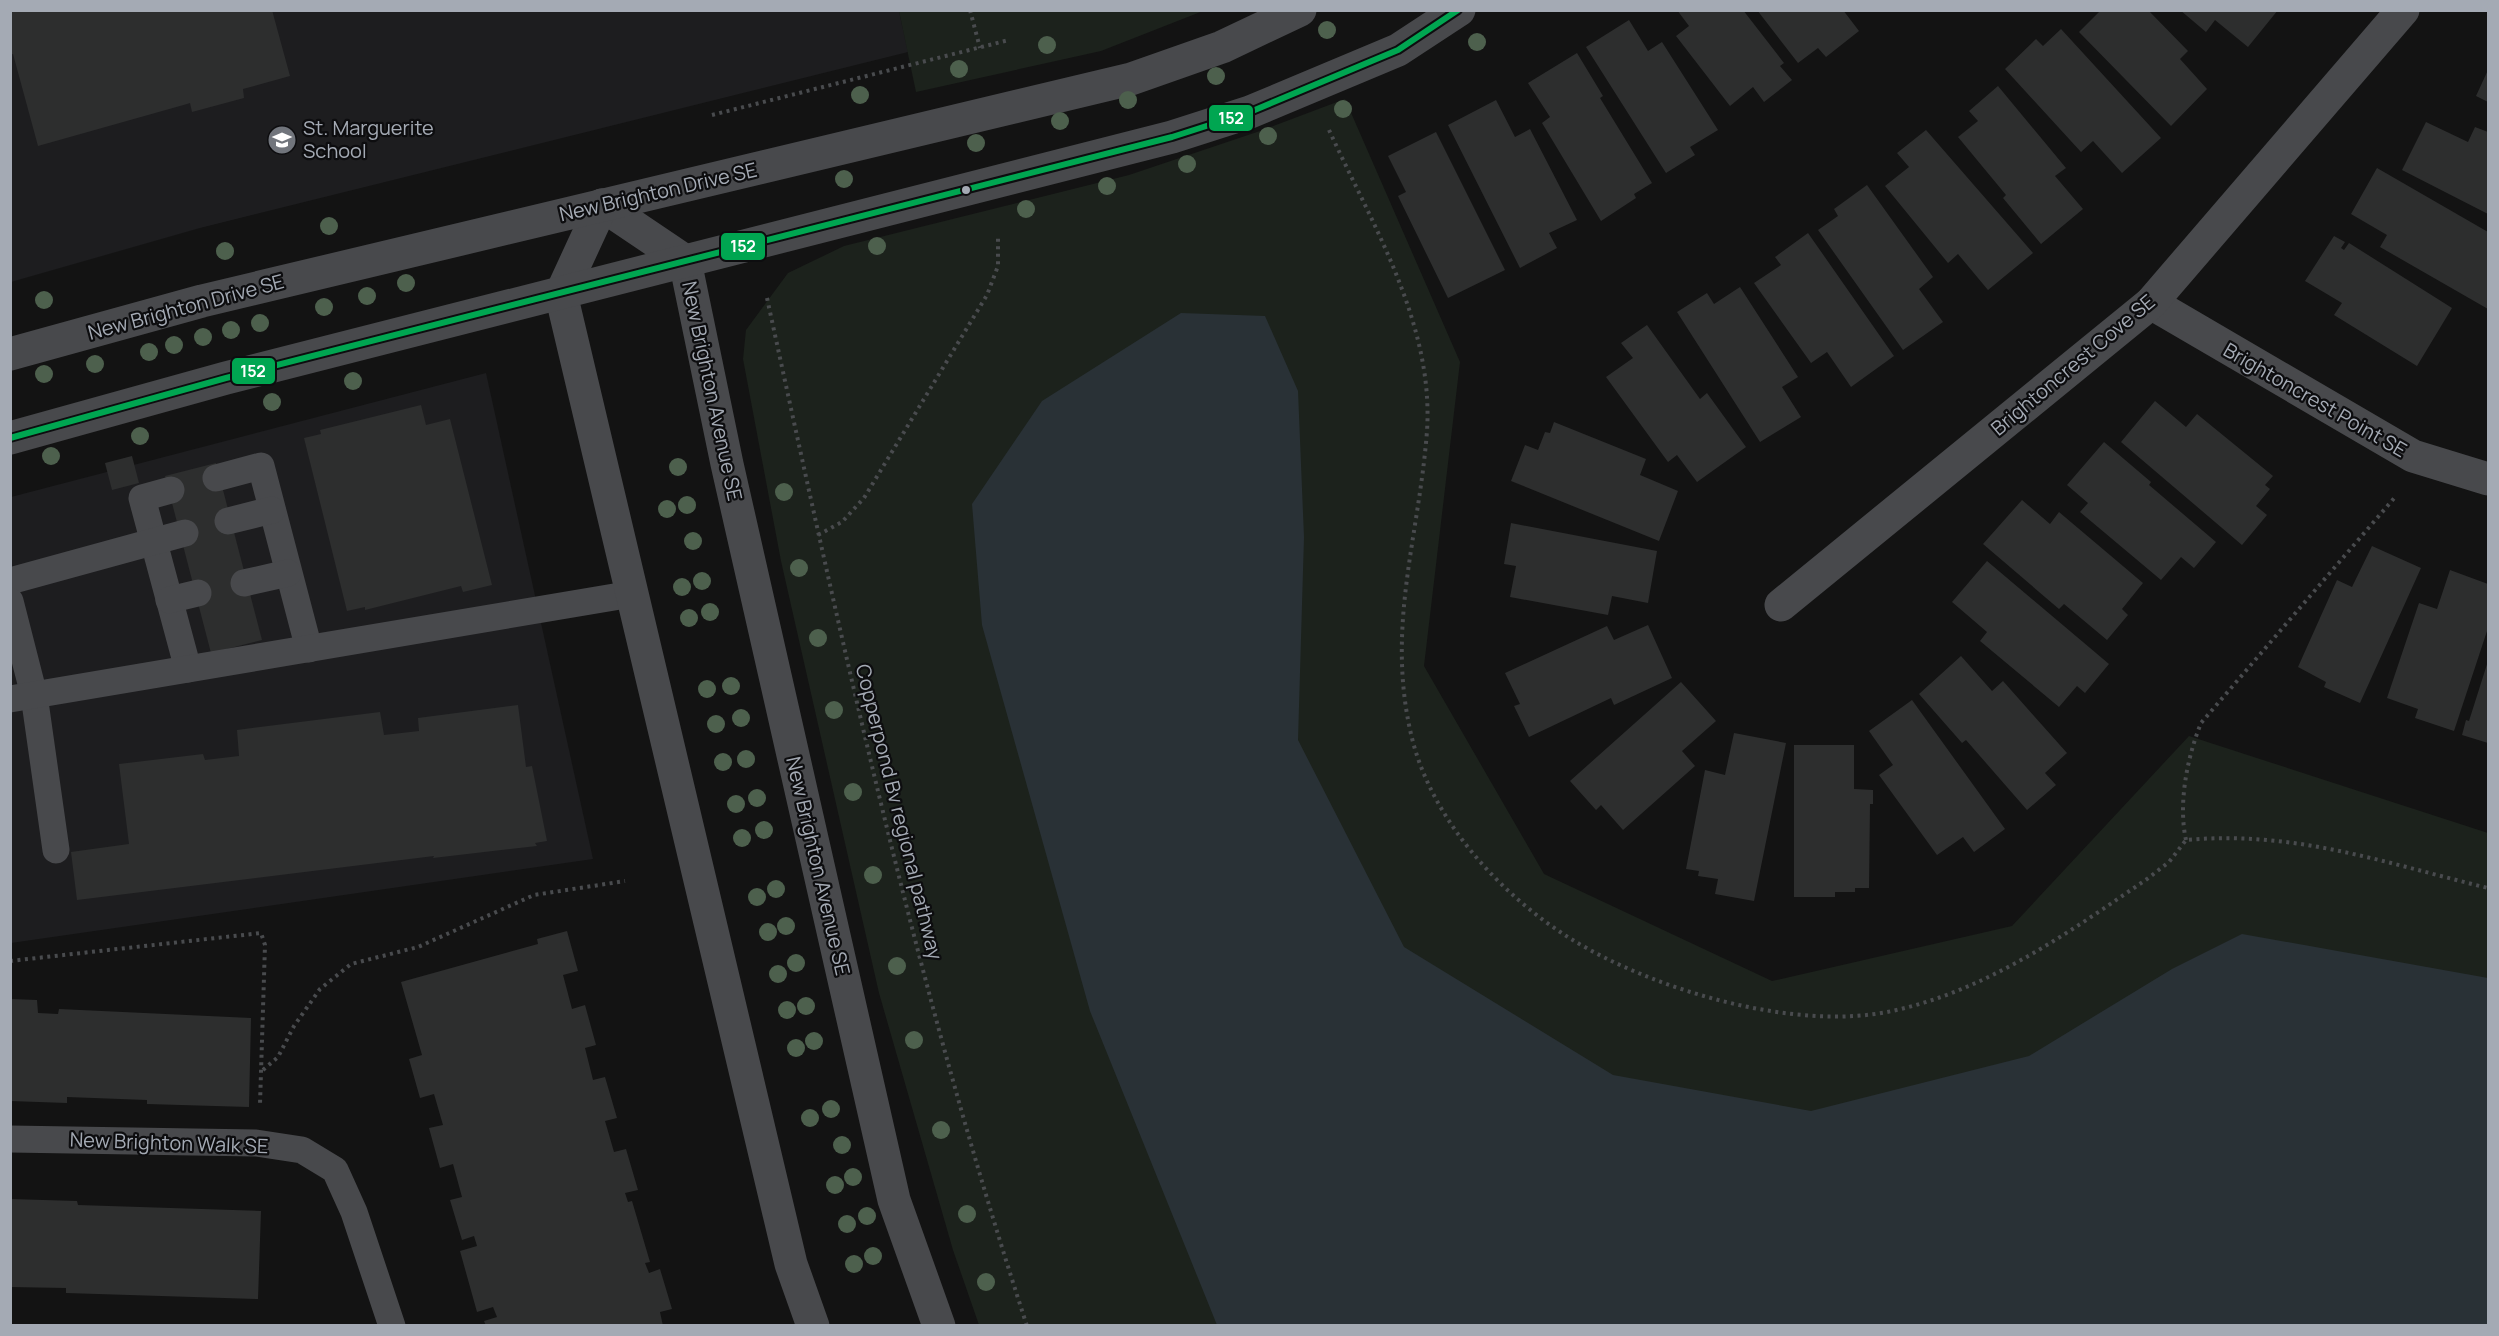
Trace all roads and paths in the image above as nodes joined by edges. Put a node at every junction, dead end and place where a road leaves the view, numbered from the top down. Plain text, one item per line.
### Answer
1 (970, 10) edge
2 (1300, 10) edge
3 (1459, 10) edge
4 (2403, 10) edge
5 (1009, 40) dead end
6 (980, 48) junction
7 (711, 115) dead end
8 (1329, 130) dead end
9 (602, 205) junction
10 (998, 236) dead end
11 (685, 261) junction
12 (561, 294) junction
13 (767, 298) dead end
14 (2151, 303) junction
15 (10, 354) edge
16 (10, 438) edge
17 (2413, 456) junction
18 (216, 478) dead end
19 (2488, 479) edge
20 (171, 490) dead end
21 (272, 510) junction
22 (228, 521) dead end
23 (185, 533) dead end
24 (818, 535) junction
25 (154, 541) junction
26 (288, 573) junction
27 (10, 580) edge
28 (244, 583) dead end
29 (198, 593) dead end
30 (632, 594) junction
31 (169, 600) junction
32 (10, 601) edge
33 (1781, 605) dead end
34 (309, 649) junction
35 (188, 669) junction
36 (22, 697) edge
37 (2186, 840) junction
38 (56, 850) dead end
39 (625, 881) dead end
40 (2488, 888) edge
41 (10, 961) edge
42 (263, 1070) junction
43 (260, 1104) dead end
44 (10, 1139) edge
45 (392, 1326) edge
46 (813, 1326) edge
47 (939, 1326) edge
48 (1027, 1326) edge

1 - 6 path
2 - 9 street, New Brighton Drive SE
3 - 11 street
4 - 14 street, Brightoncrest Cove SE
5 - 6 path
6 - 7 path
8 - 37 path
9 - 11 street, New Brighton Avenue SE
9 - 12 street
9 - 15 street, New Brighton Drive SE
10 - 24 path
11 - 12 street
11 - 47 street, New Brighton Avenue SE
12 - 16 street
12 - 30 street
13 - 24 path, Copperpond Bv regional pathway
14 - 17 street, Brightoncrest Point SE
14 - 33 street, Brightoncrest Cove SE
17 - 19 street, Brightoncrest Point SE
17 - 37 path
18 - 21 lane
20 - 25 lane
21 - 22 lane
21 - 26 lane
23 - 25 lane
24 - 48 path, Copperpond Bv regional pathway
25 - 27 lane
25 - 31 lane
26 - 28 lane
26 - 34 lane
29 - 31 lane
30 - 34 lane
30 - 46 street
31 - 35 lane
32 - 36 lane
34 - 35 lane
35 - 36 lane
36 - 38 lane
37 - 40 path
39 - 42 path
41 - 42 path
42 - 43 path
44 - 45 lane, New Brighton Walk SE

